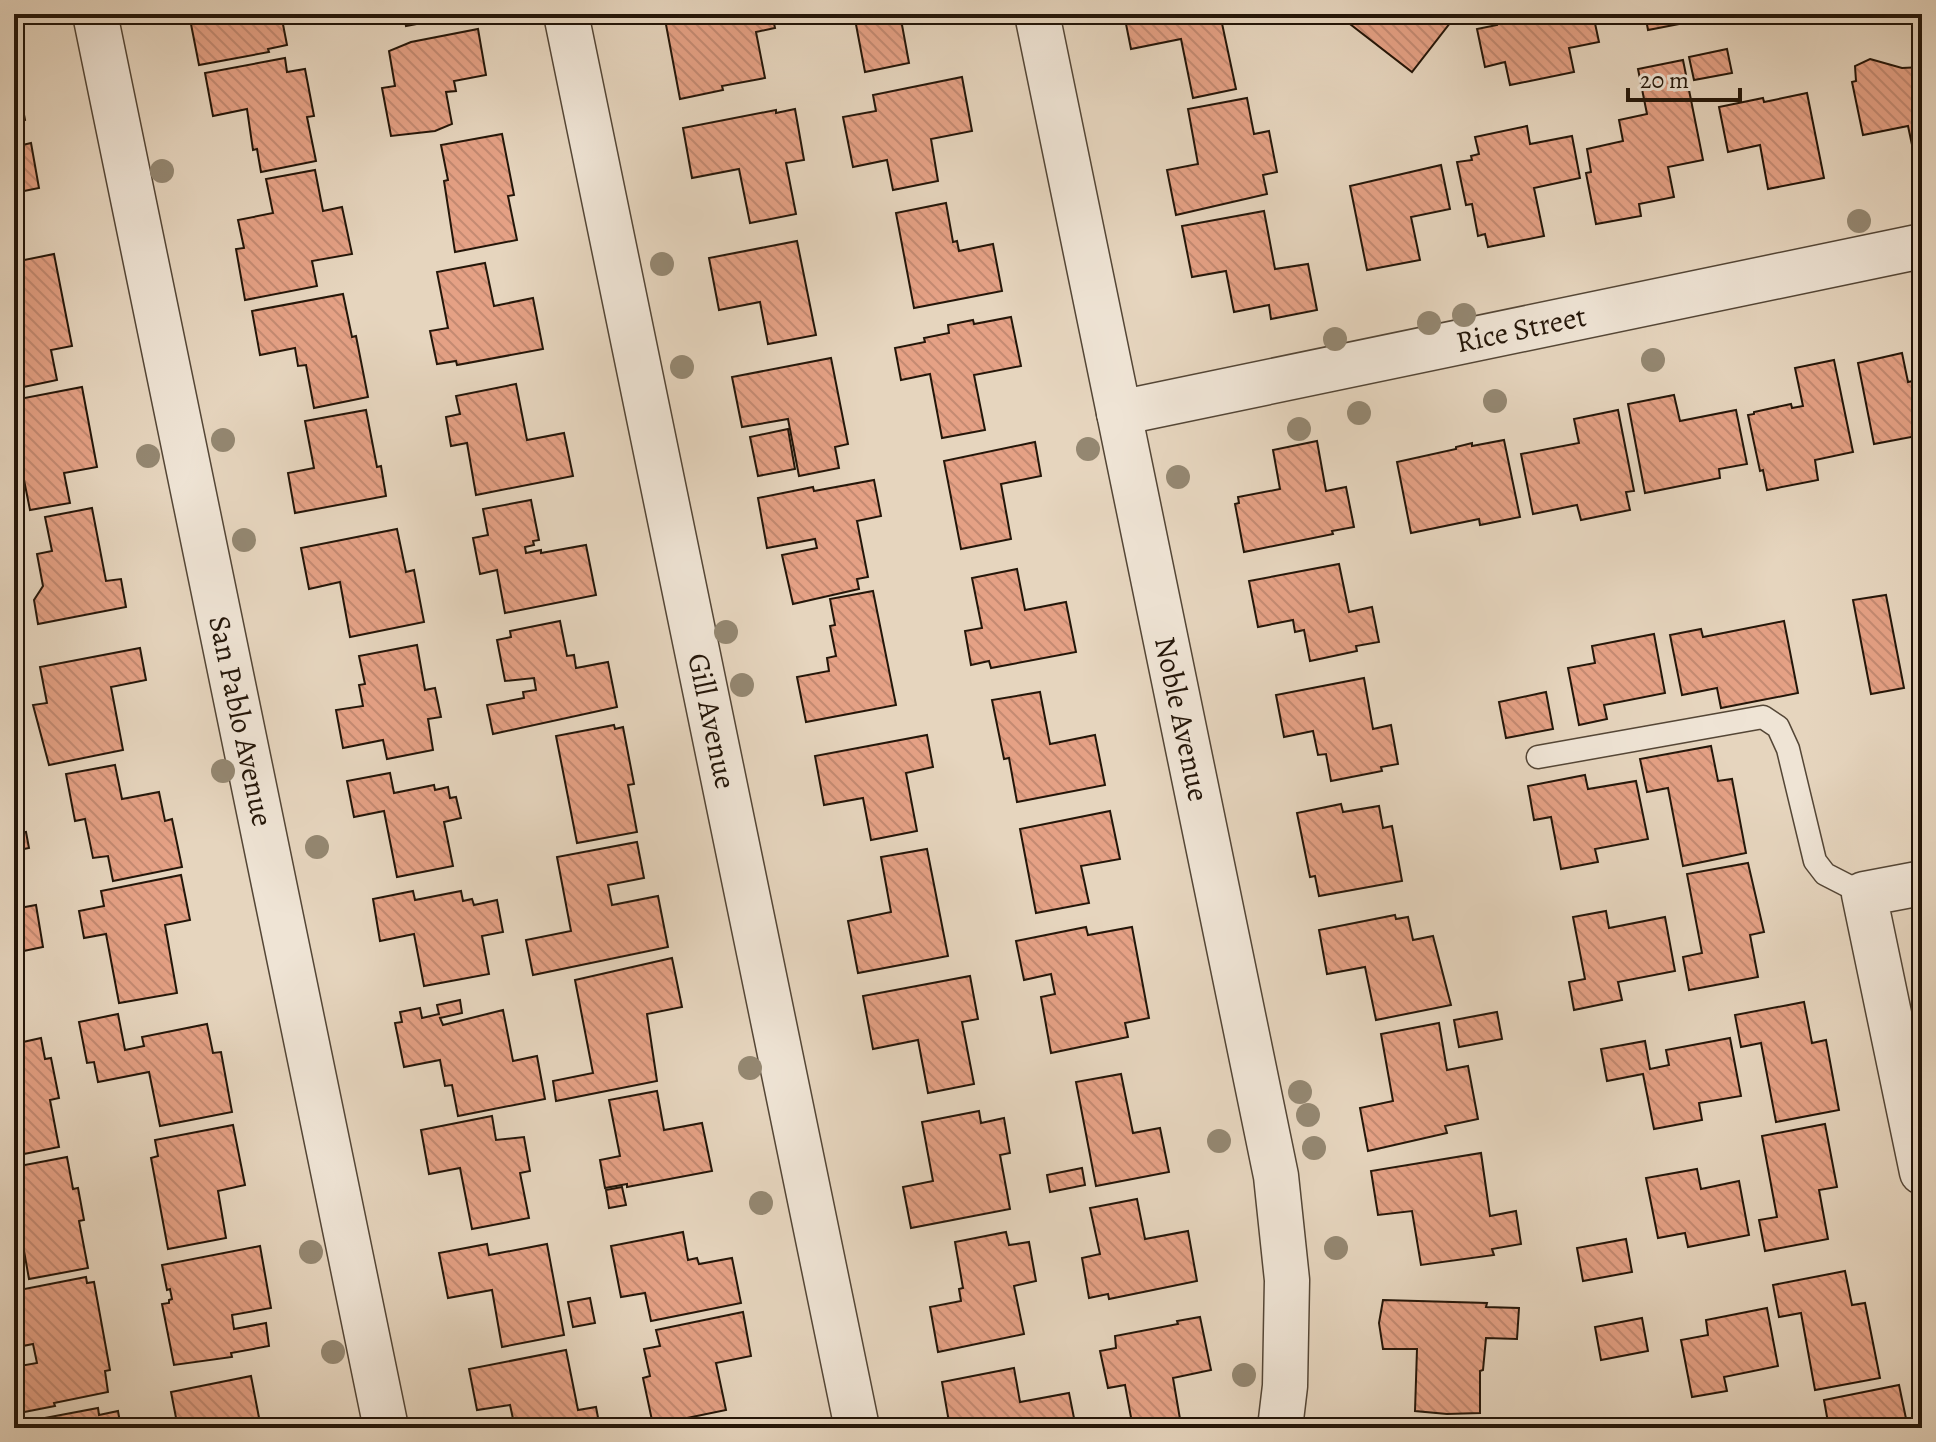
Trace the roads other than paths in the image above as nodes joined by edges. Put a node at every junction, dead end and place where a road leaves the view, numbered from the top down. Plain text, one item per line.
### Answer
1 (95, 14) edge
2 (566, 14) edge
3 (1037, 14) edge
4 (1922, 246) edge
5 (1119, 413) junction
6 (1538, 757) dead end
7 (1922, 883) edge
8 (1864, 894) junction
9 (1922, 1172) edge
10 (386, 1428) edge
11 (857, 1428) edge
12 (1280, 1428) edge

1 - 10 street, San Pablo Avenue
2 - 11 street, Gill Avenue
3 - 5 street, Noble Avenue
4 - 5 street, Rice Street
5 - 12 street, Noble Avenue
6 - 8 lane
7 - 8 street
8 - 9 street

